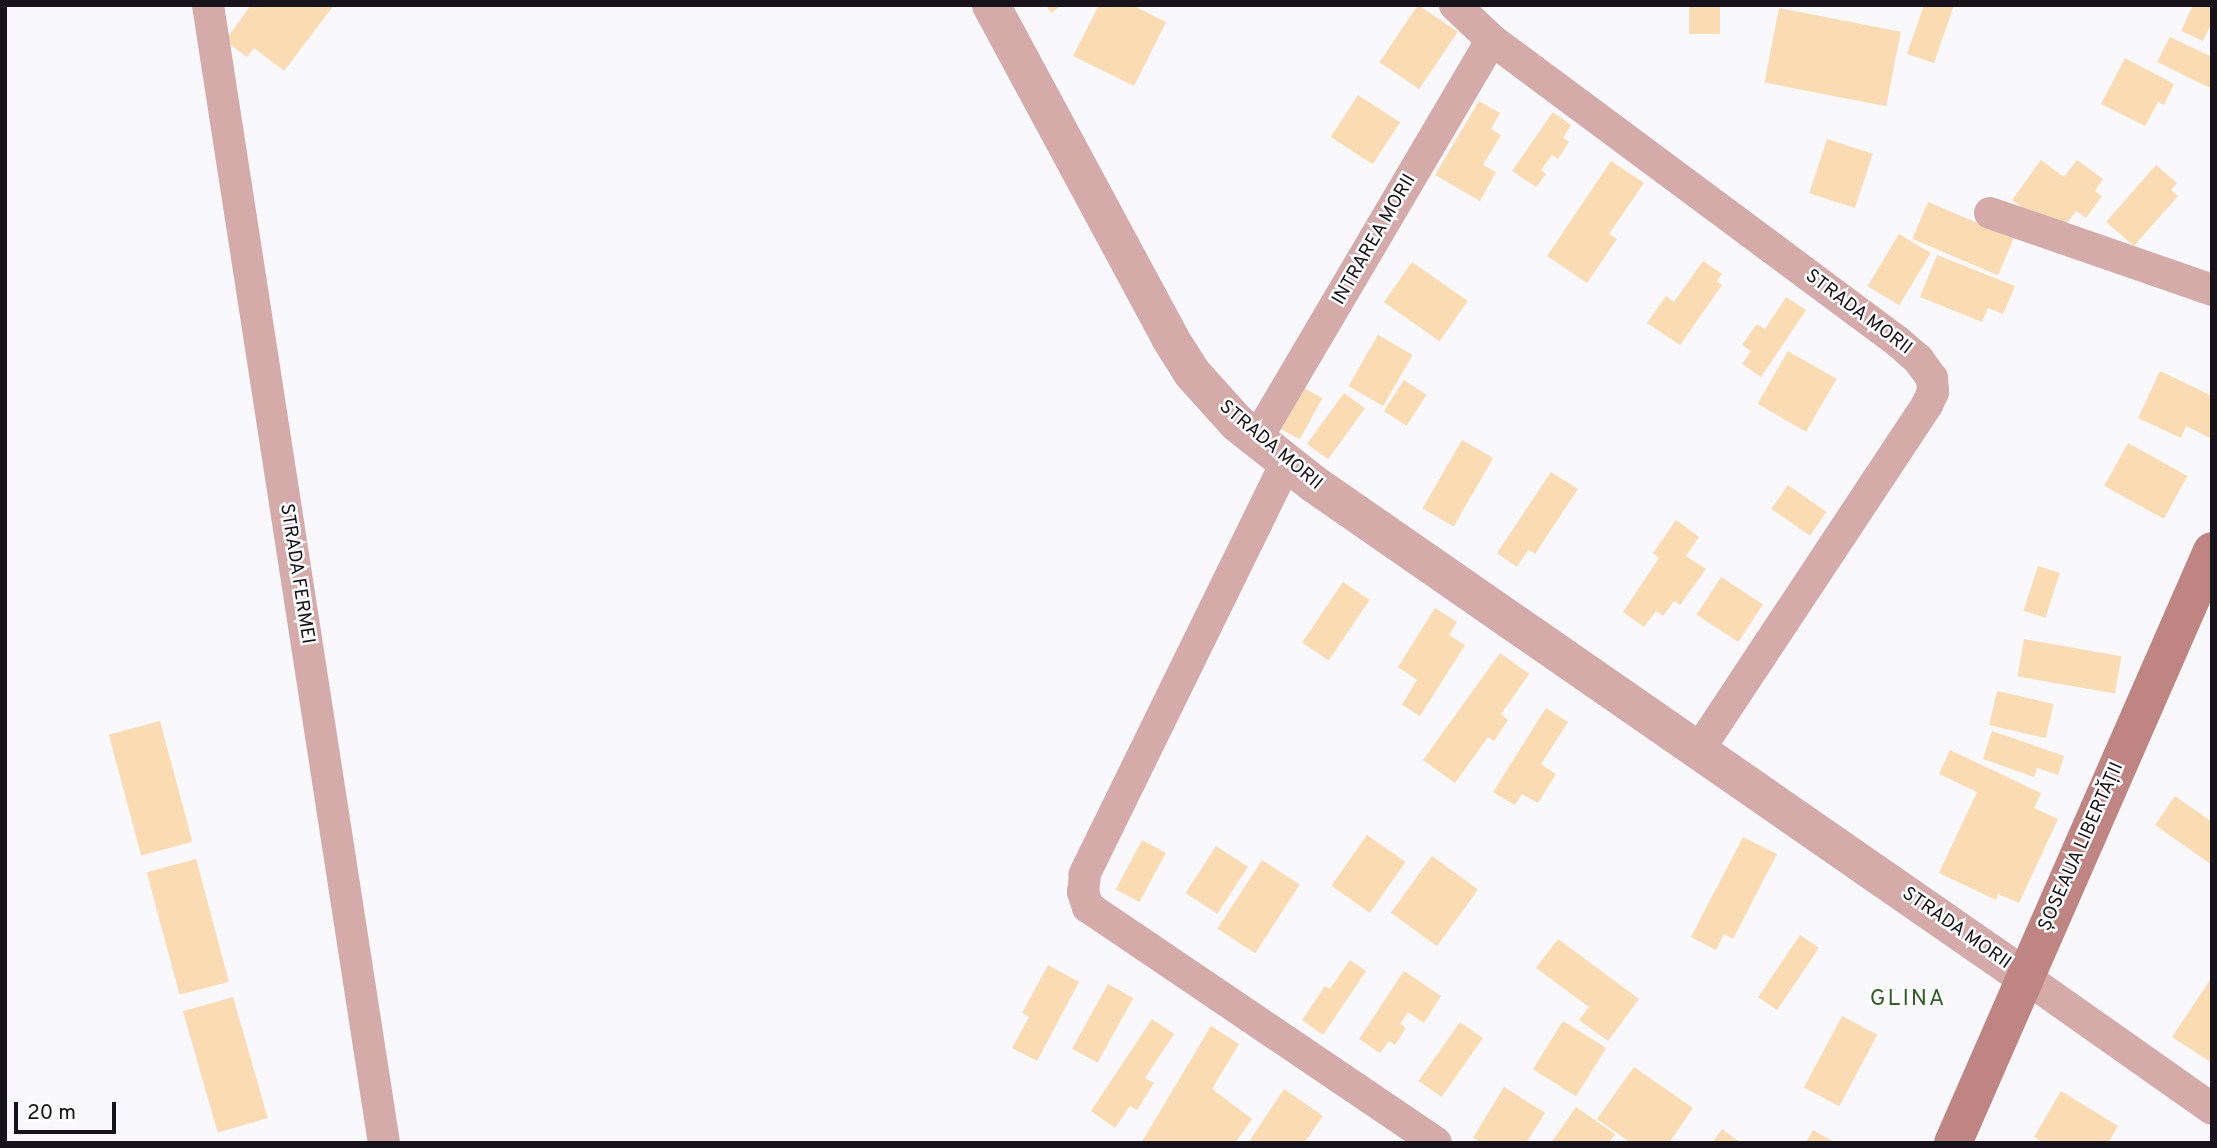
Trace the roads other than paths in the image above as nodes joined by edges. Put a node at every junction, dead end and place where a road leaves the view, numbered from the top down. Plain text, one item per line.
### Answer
1 (208, 5) edge
2 (990, 5) edge
3 (1455, 5) edge
4 (1492, 40) junction
5 (1990, 213) dead end
6 (2212, 290) edge
7 (1256, 440) junction
8 (1286, 463) junction
9 (2212, 551) edge
10 (1699, 750) junction
11 (2025, 977) junction
12 (2212, 1109) edge
13 (384, 1143) edge
14 (1437, 1143) edge
15 (1953, 1143) edge

1 - 13 street, STRADA FERMEI
2 - 7 street, STRADA MORII
3 - 4 street
4 - 7 street, INTRAREA MORII
4 - 10 street, STRADA MORII
5 - 6 street
7 - 8 street, STRADA MORII
8 - 10 street, STRADA MORII
8 - 14 street
9 - 11 main road, ȘOSEAUA LIBERTĂȚII
10 - 11 street, STRADA MORII
11 - 12 street, STRADA MORII
11 - 15 main road, ȘOSEAUA LIBERTĂȚII

